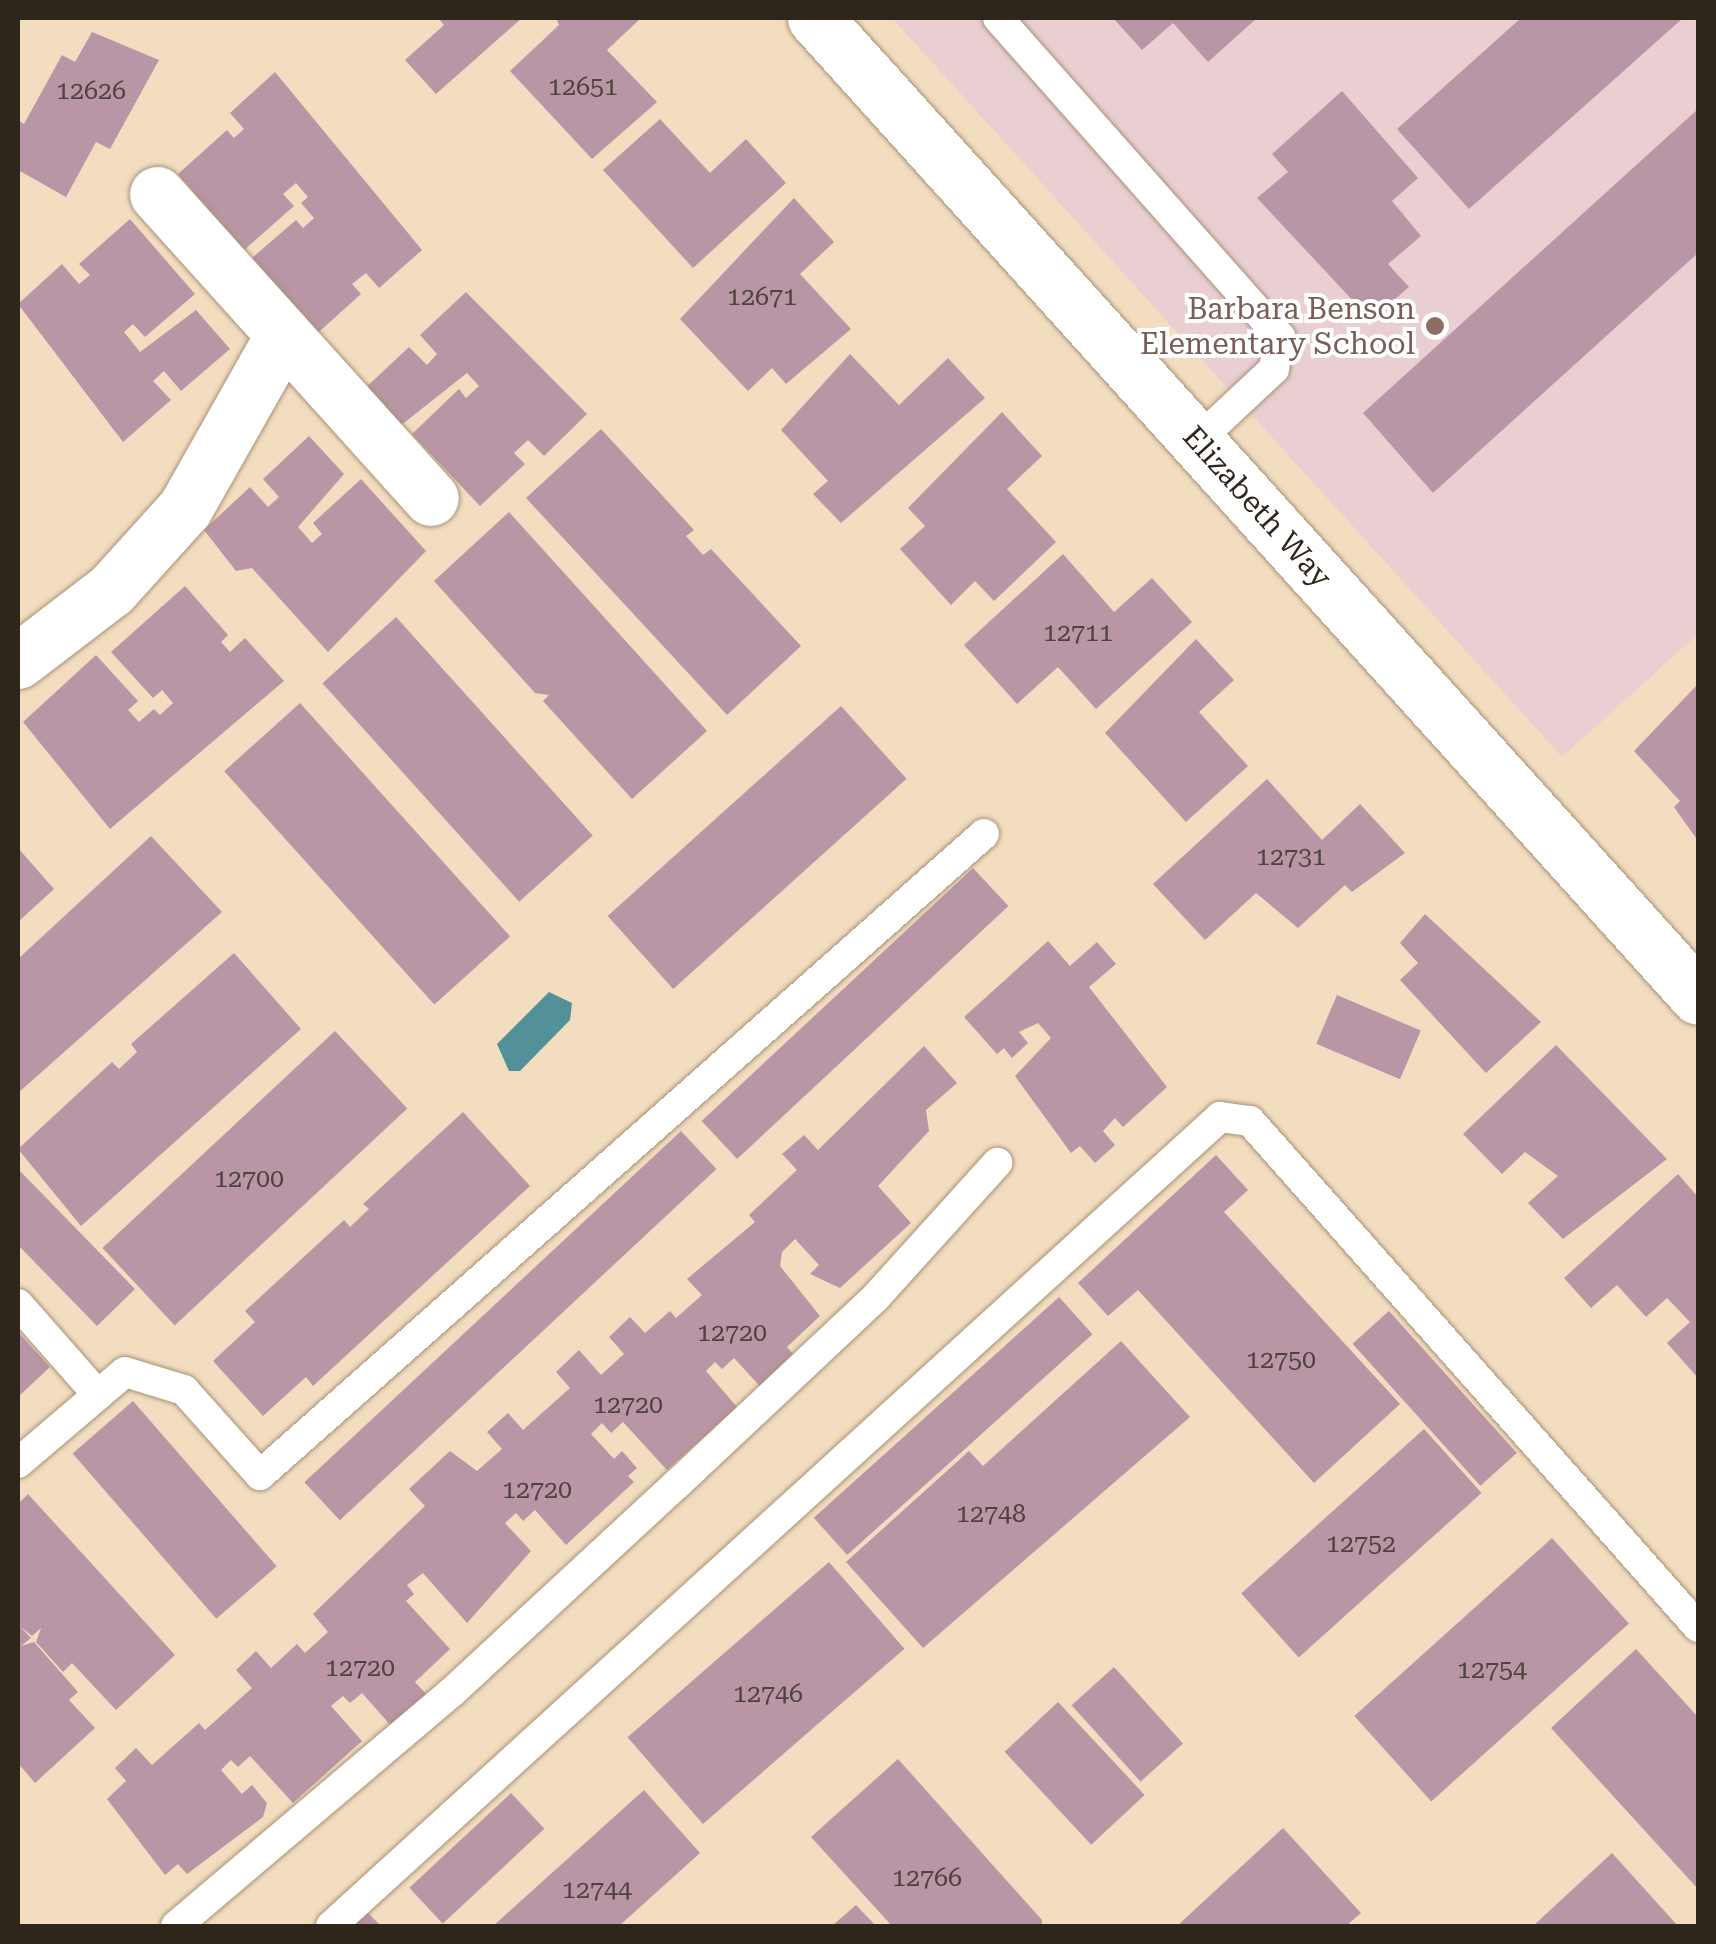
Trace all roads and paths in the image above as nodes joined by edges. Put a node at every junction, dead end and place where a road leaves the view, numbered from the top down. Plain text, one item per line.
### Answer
1 (815, 18) edge
2 (998, 18) edge
3 (157, 194) dead end
4 (283, 336) junction
5 (1197, 441) junction
6 (431, 498) dead end
7 (18, 661) edge
8 (984, 834) dead end
9 (1698, 997) edge
10 (997, 1163) dead end
11 (18, 1304) edge
12 (98, 1395) junction
13 (18, 1463) edge
14 (1698, 1627) edge
15 (176, 1926) edge
16 (331, 1926) edge

1 - 5 street, Elizabeth Way
2 - 5 lane
3 - 4 street
4 - 6 street
4 - 7 street
5 - 9 street, Elizabeth Way
8 - 12 lane
10 - 15 lane
11 - 12 lane
12 - 13 lane
14 - 16 lane

